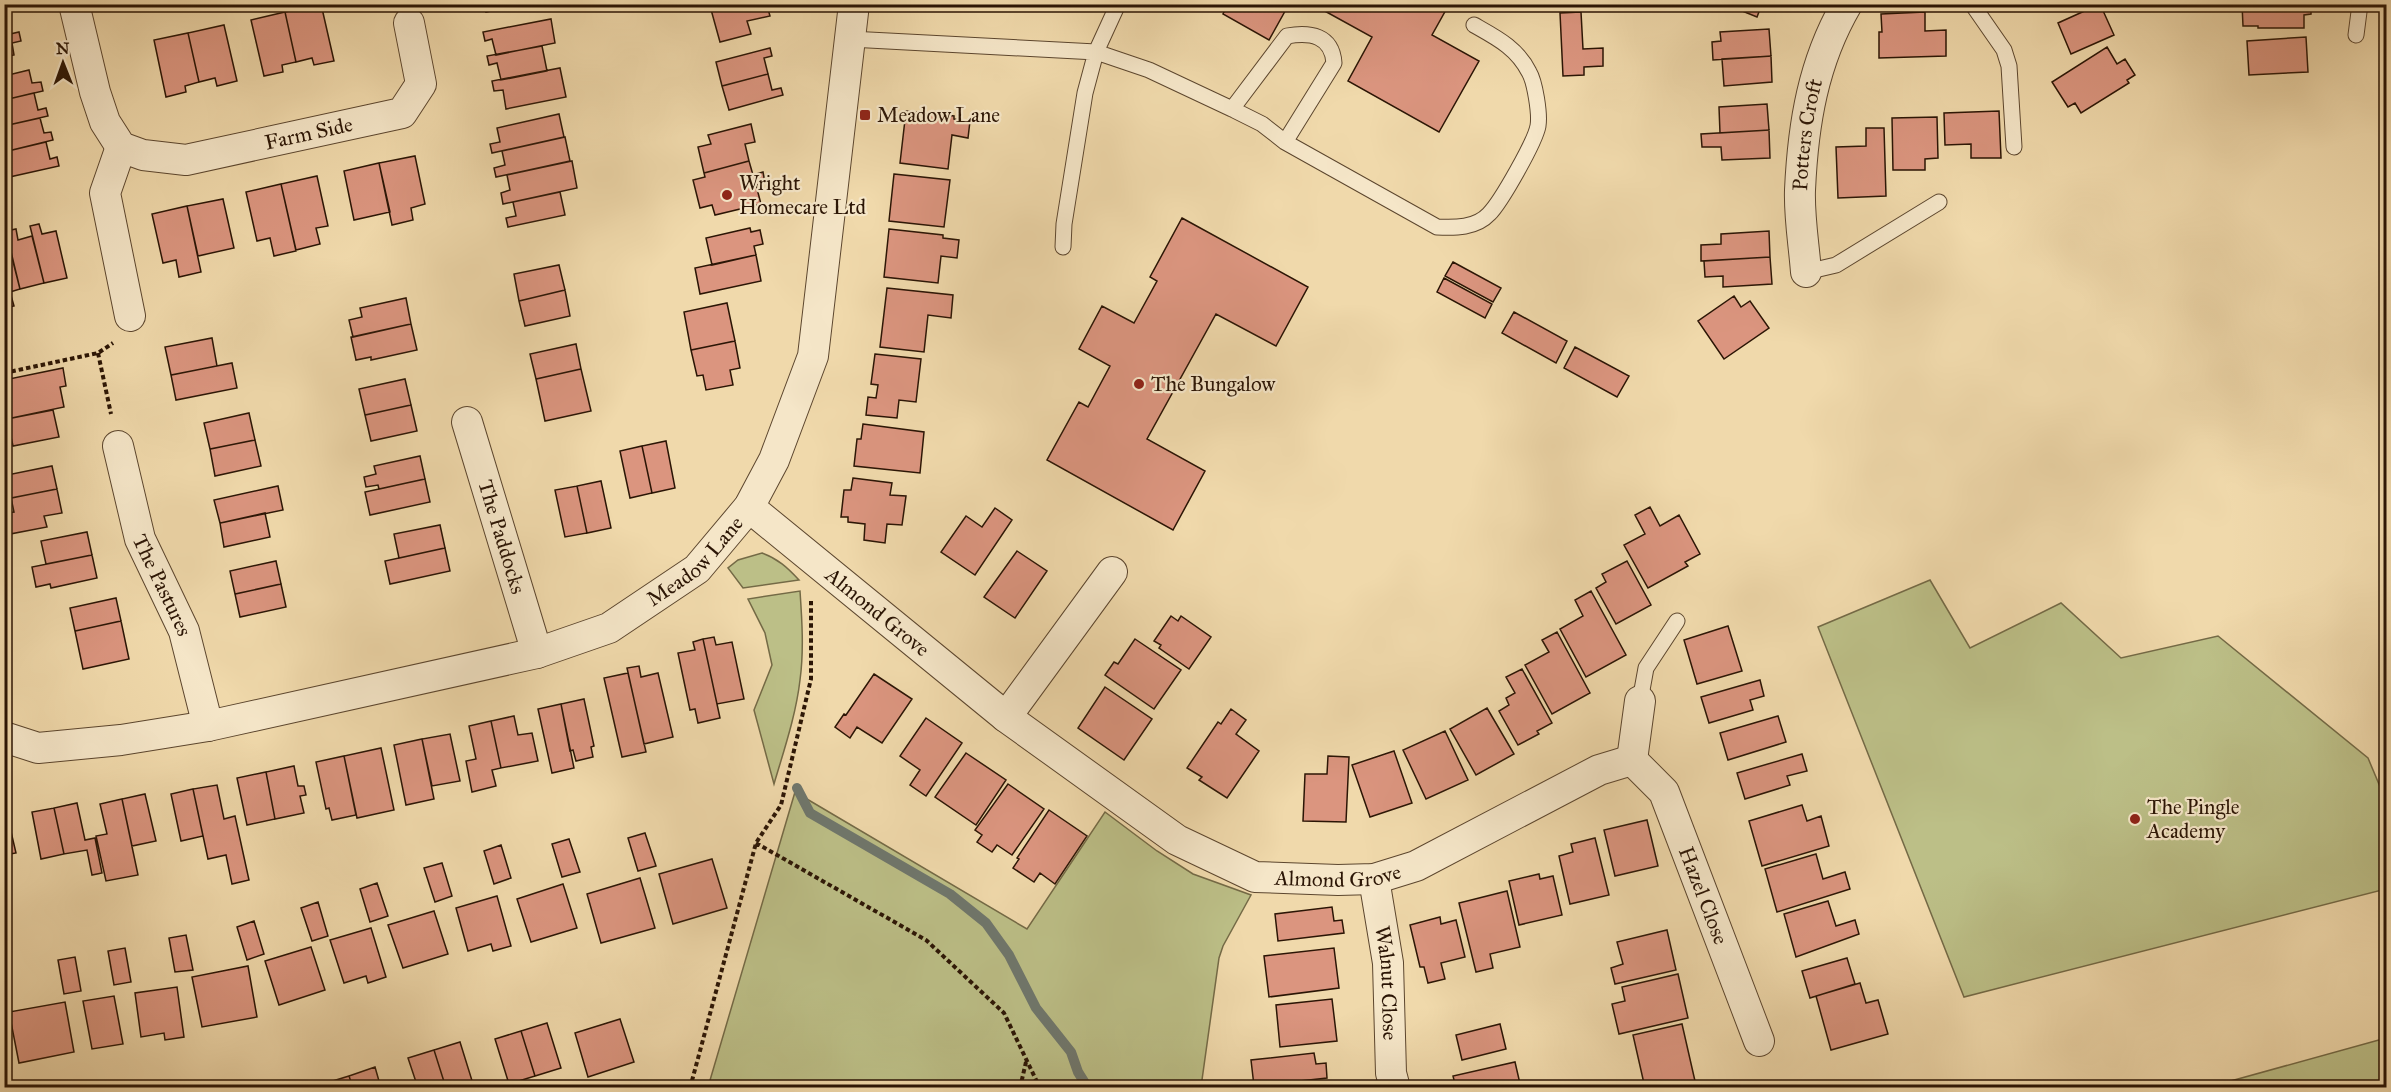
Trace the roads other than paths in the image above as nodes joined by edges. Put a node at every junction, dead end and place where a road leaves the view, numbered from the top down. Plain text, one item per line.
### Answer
1 (74, 4) edge
2 (854, 4) edge
3 (1118, 4) edge
4 (1846, 4) edge
5 (1972, 4) edge
6 (2360, 4) edge
7 (409, 23) dead end
8 (1474, 26) dead end
9 (2356, 34) dead end
10 (850, 39) junction
11 (1096, 52) junction
12 (1232, 108) junction
13 (1285, 142) junction
14 (121, 147) junction
15 (2014, 147) dead end
16 (1939, 202) dead end
17 (1063, 247) dead end
18 (1806, 272) joint
19 (130, 316) road end
20 (466, 422) dead end
21 (118, 446) road end
22 (749, 507) junction
23 (1112, 572) dead end
24 (1677, 621) dead end
25 (537, 653) junction
26 (1640, 701) joint
27 (1006, 717) junction
28 (208, 726) junction
29 (4, 737) edge
30 (1632, 760) junction
31 (1374, 879) junction
32 (1759, 1041) dead end
33 (1395, 1088) edge

1 - 14 street
2 - 10 street, Meadow Lane
3 - 11 lane
4 - 18 street, Potters Croft
5 - 15 lane
6 - 9 lane
7 - 14 street, Farm Side
8 - 13 lane
10 - 11 lane
10 - 22 street, Meadow Lane
11 - 12 lane
11 - 17 lane
12 - 13 lane
12 - 13 lane
14 - 19 street
16 - 18 lane
20 - 25 street, The Paddocks
21 - 28 street, The Pastures
22 - 25 street, Meadow Lane
22 - 27 street, Almond Grove
23 - 27 street
24 - 26 lane
25 - 28 street, Meadow Lane
26 - 30 street
27 - 31 street, Almond Grove
28 - 29 street, Meadow Lane
30 - 31 street, Almond Grove
30 - 32 street, Hazel Close
31 - 33 street, Walnut Close

